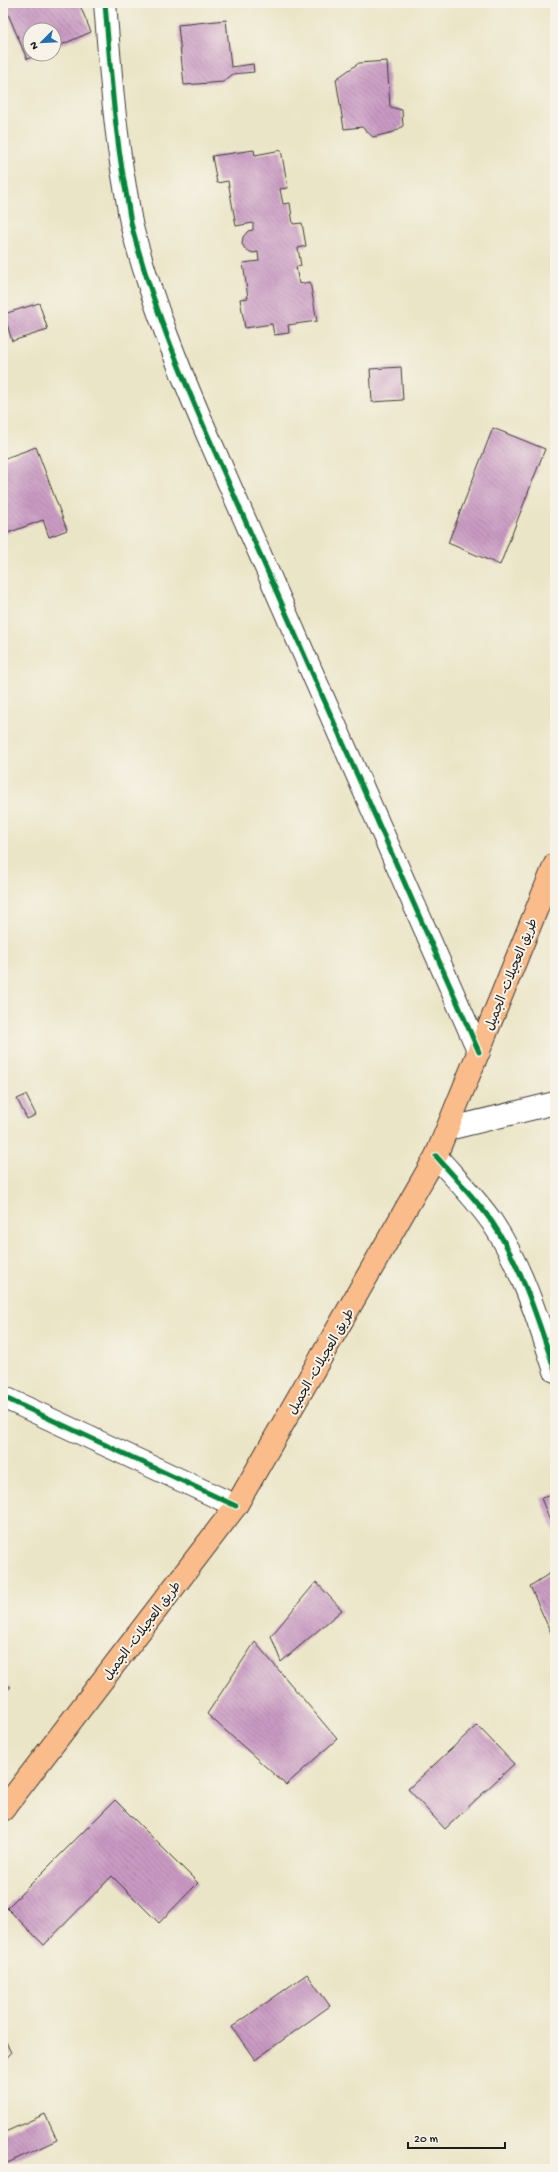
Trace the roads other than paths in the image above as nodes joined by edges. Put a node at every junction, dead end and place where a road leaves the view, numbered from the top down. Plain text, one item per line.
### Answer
1 (105, 3) edge
2 (555, 864) edge
3 (479, 1052) junction
4 (555, 1103) edge
5 (448, 1129) junction
6 (436, 1156) junction
7 (555, 1371) edge
8 (3, 1397) edge
9 (236, 1506) junction
10 (3, 1810) edge

1 - 3 street
2 - 3 main road, طريق العجيلات- الجميل
3 - 5 main road, طريق العجيلات- الجميل
4 - 5 street
5 - 6 main road, طريق العجيلات- الجميل
6 - 7 street
6 - 9 main road, طريق العجيلات- الجميل
8 - 9 street
9 - 10 main road, طريق العجيلات- الجميل

